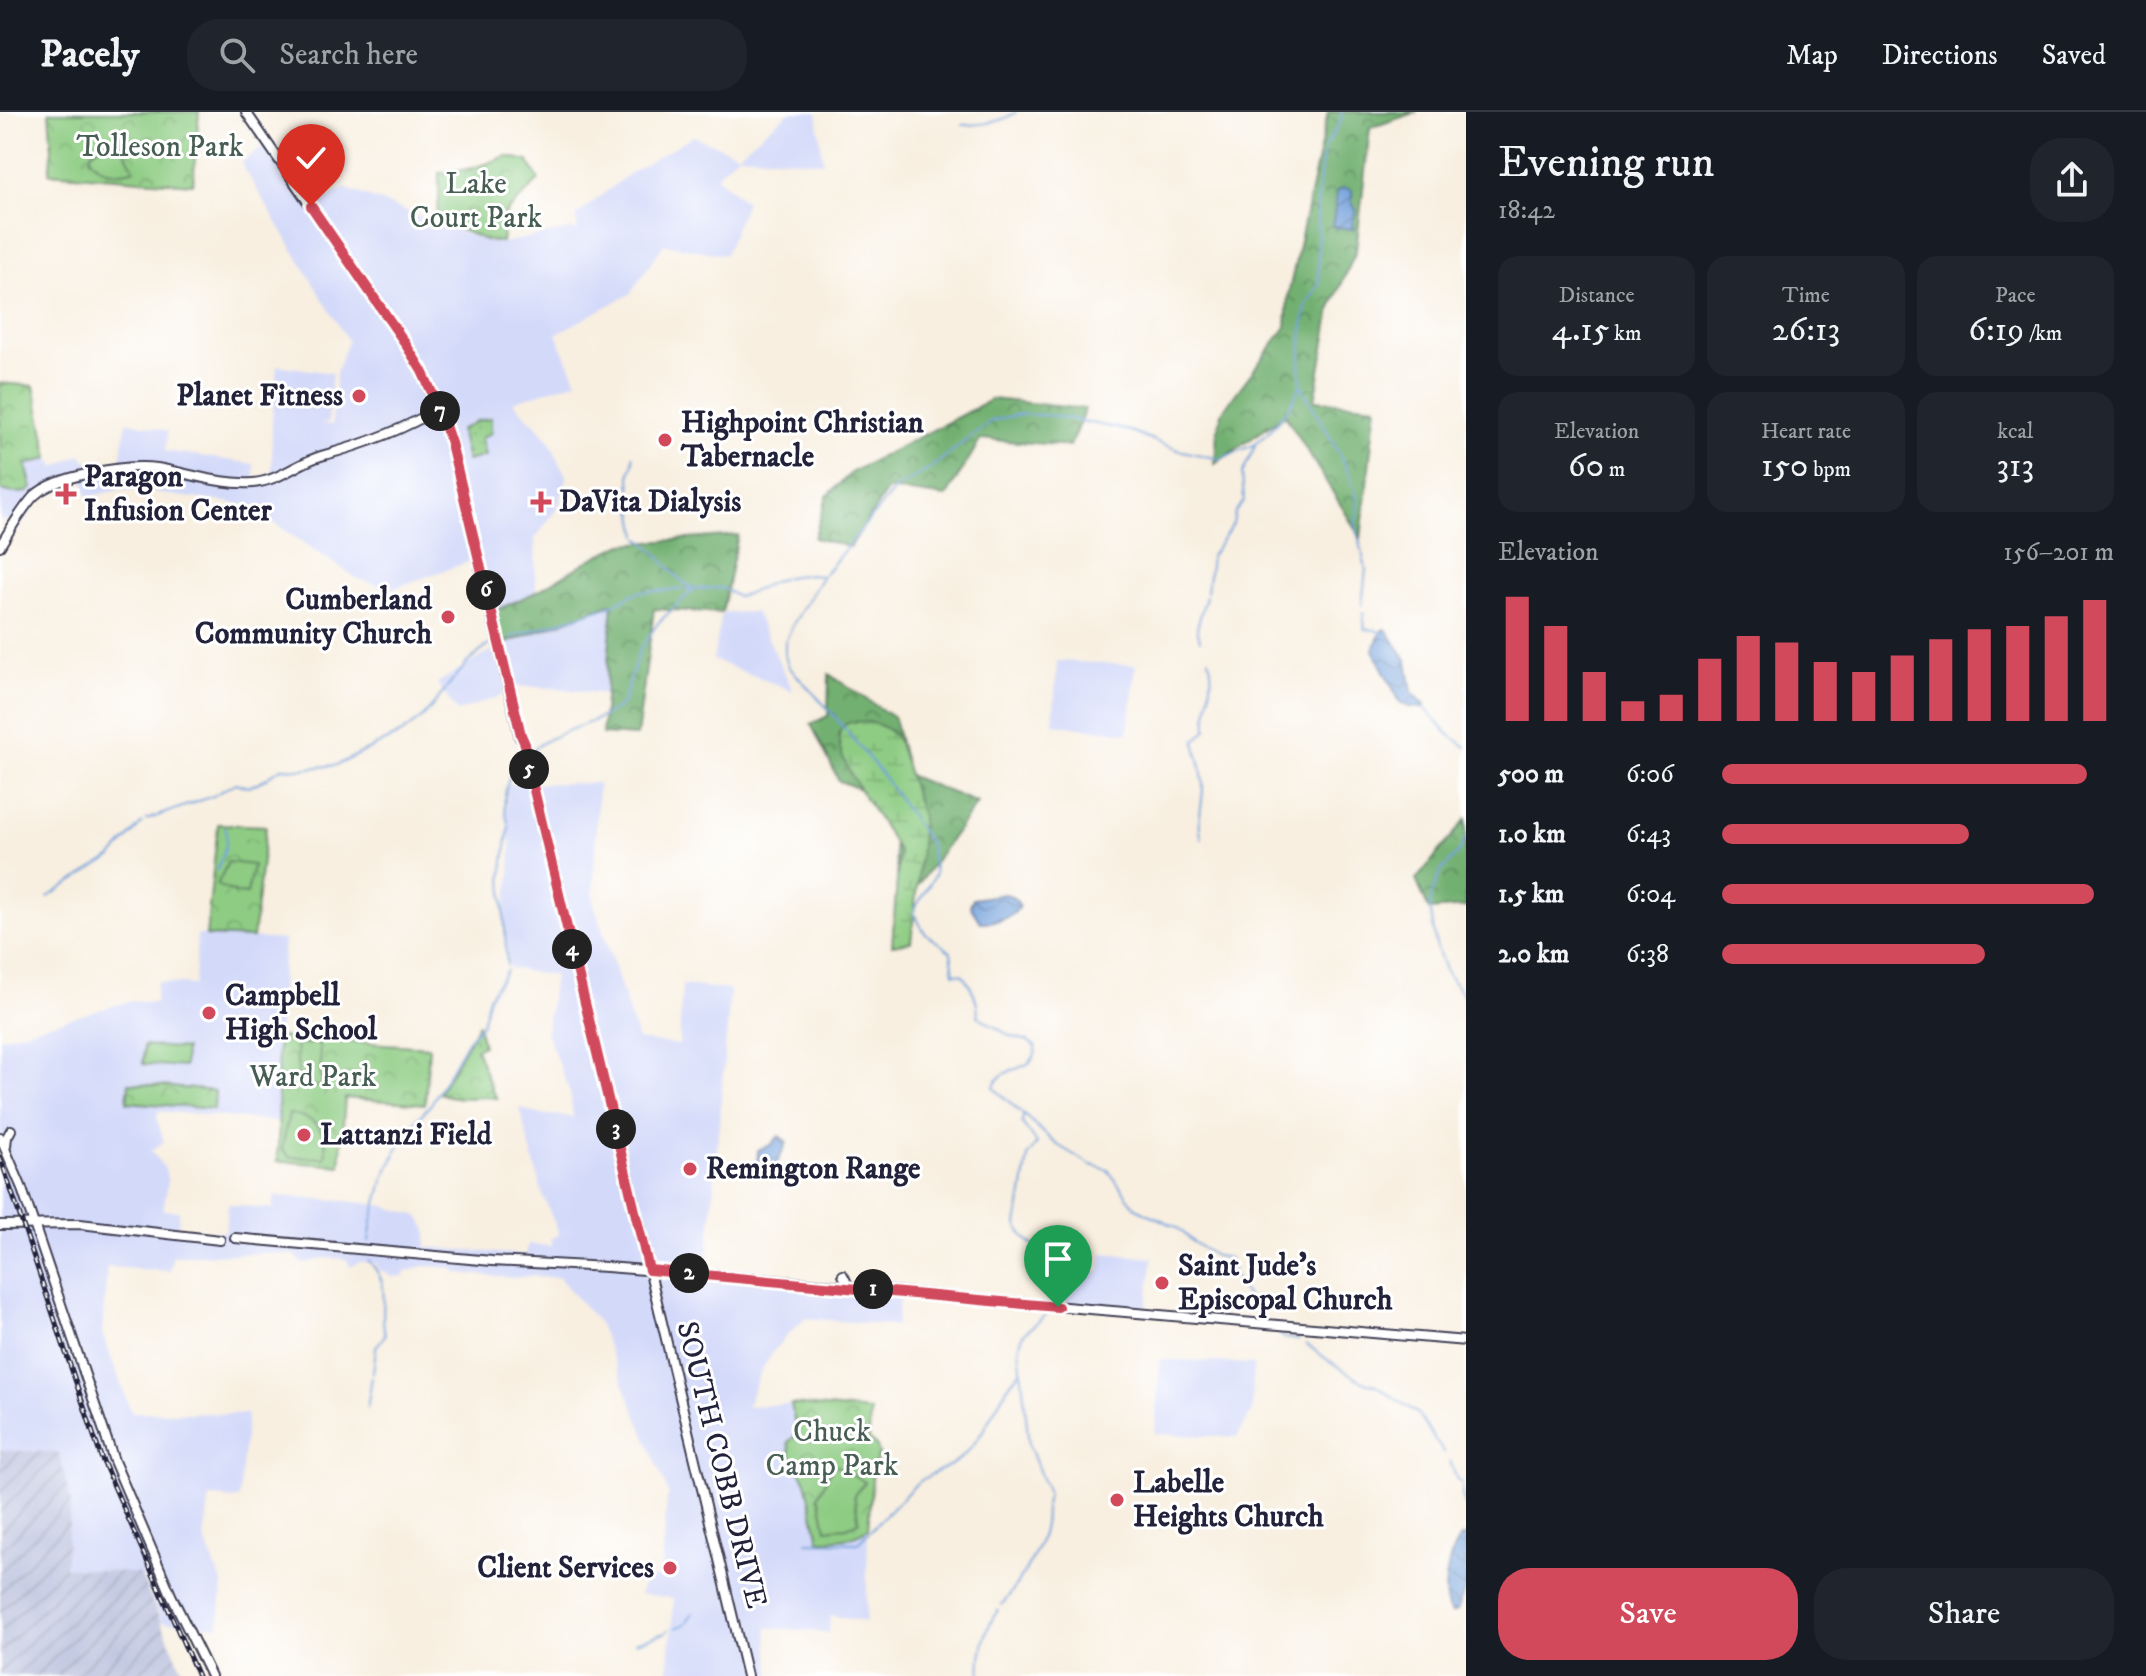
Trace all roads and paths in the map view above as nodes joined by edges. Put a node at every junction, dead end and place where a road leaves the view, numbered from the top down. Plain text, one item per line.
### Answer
1 (246, 112) edge
2 (439, 408) junction
3 (0, 549) edge
4 (481, 619) dead end
5 (496, 627) junction
6 (6, 1129) edge
7 (0, 1137) edge
8 (5, 1147) junction
9 (27, 1207) junction
10 (21, 1220) junction
11 (33, 1222) junction
12 (0, 1223) edge
13 (48, 1225) dead end
14 (219, 1238) dead end
15 (235, 1240) dead end
16 (40, 1243) junction
17 (649, 1270) junction
18 (843, 1275) dead end
19 (817, 1284) junction
20 (849, 1287) junction
21 (822, 1297) dead end
22 (1466, 1341) edge
23 (211, 1676) edge
24 (747, 1676) edge

1 - 2 main road, SOUTH COBB DRIVE
2 - 3 main road
2 - 5 main road, SOUTH COBB DRIVE
4 - 5 main road
5 - 17 main road, SOUTH COBB DRIVE
6 - 8 main road
7 - 8 main road
8 - 9 main road
9 - 10 main road
9 - 11 main road
10 - 11 main road
10 - 12 main road
11 - 12 main road
11 - 14 main road
11 - 16 main road
13 - 16 main road
15 - 17 main road
16 - 23 main road
17 - 19 main road
17 - 24 main road, SOUTH COBB DRIVE
18 - 20 main road
19 - 20 main road
19 - 21 main road
20 - 22 main road

